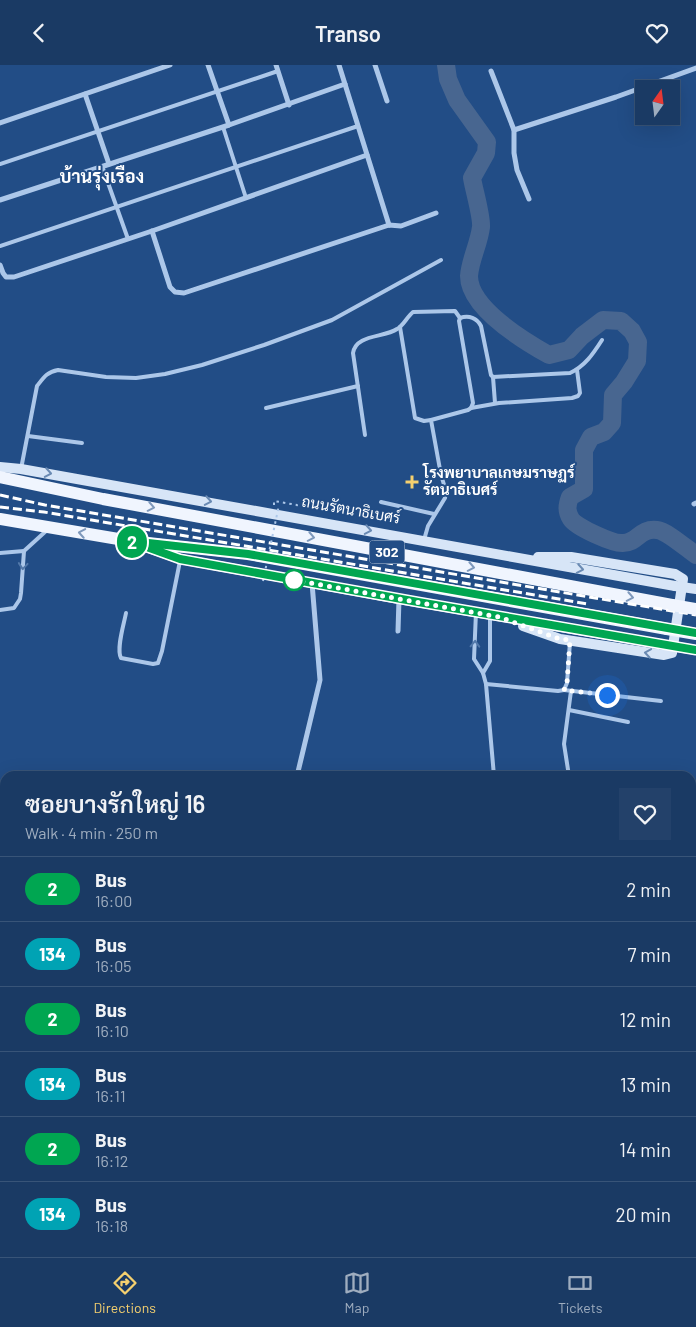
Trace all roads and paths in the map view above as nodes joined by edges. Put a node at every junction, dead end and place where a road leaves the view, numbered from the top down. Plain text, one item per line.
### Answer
1 (167, 65) edge
2 (208, 65) edge
3 (339, 65) edge
4 (375, 65) edge
5 (682, 65) edge
6 (696, 67) edge
7 (277, 68) edge
8 (491, 71) dead end
9 (686, 71) junction
10 (345, 84) junction
11 (217, 91) junction
12 (85, 94) junction
13 (387, 101) dead end
14 (289, 105) junction
15 (0, 123) edge
16 (229, 125) junction
17 (358, 126) junction
18 (223, 127) junction
19 (514, 130) junction
20 (98, 131) junction
21 (367, 155) junction
22 (0, 164) edge
23 (108, 164) junction
24 (102, 166) junction
25 (236, 167) junction
26 (246, 198) junction
27 (529, 199) dead end
28 (0, 200) edge
29 (116, 208) junction
30 (436, 213) dead end
31 (389, 225) junction
32 (152, 231) junction
33 (128, 239) junction
34 (0, 246) edge
35 (441, 260) dead end
36 (0, 265) edge
37 (460, 318) junction
38 (400, 327) junction
39 (602, 340) dead end
40 (577, 370) junction
41 (494, 377) junction
42 (358, 386) junction
43 (495, 403) junction
44 (266, 408) dead end
45 (471, 408) junction
46 (431, 420) junction
47 (365, 435) dead end
48 (28, 436) junction
49 (82, 443) dead end
50 (0, 467) edge
51 (21, 469) junction
52 (0, 477) edge
53 (381, 502) dead end
54 (297, 505) dead end
55 (434, 514) junction
56 (1, 521) edge
57 (49, 527) junction
58 (424, 540) junction
59 (130, 541) junction
60 (24, 551) junction
61 (0, 553) edge
62 (509, 557) junction
63 (180, 559) junction
64 (263, 581) dead end
65 (312, 583) junction
66 (696, 589) edge
67 (399, 599) junction
68 (696, 609) edge
69 (0, 610) edge
70 (126, 613) dead end
71 (476, 613) junction
72 (494, 616) junction
73 (398, 631) dead end
74 (696, 633) edge
75 (570, 640) junction
76 (696, 650) edge
77 (483, 673) junction
78 (486, 684) junction
79 (564, 690) junction
80 (571, 691) junction
81 (661, 701) dead end
82 (569, 710) junction
83 (628, 722) dead end
84 (298, 771) edge
85 (494, 771) edge
86 (568, 771) edge

1 - 12 street
2 - 11 street
3 - 10 street
4 - 13 street
5 - 9 street
6 - 9 street
7 - 11 lane
7 - 14 street
8 - 19 street
9 - 19 street
10 - 14 street
10 - 17 street
11 - 16 street
11 - 20 lane
12 - 15 street
12 - 20 street
14 - 16 street
16 - 18 street
17 - 21 street
17 - 25 lane
18 - 23 street
18 - 25 lane
19 - 27 street
20 - 22 lane
20 - 23 street
21 - 26 street
21 - 31 street
23 - 24 street
24 - 28 street
24 - 29 lane
25 - 26 lane
25 - 29 lane
26 - 32 street
29 - 33 lane
29 - 34 lane
30 - 31 street
31 - 32 street
32 - 33 street
33 - 36 street
35 - 48 lane
37 - 38 lane
37 - 41 lane
37 - 45 lane
38 - 42 lane
38 - 46 lane
39 - 40 lane
40 - 41 lane
40 - 43 lane
41 - 43 lane
42 - 44 lane
42 - 47 lane
43 - 45 lane
45 - 46 lane
46 - 55 lane
48 - 49 lane
48 - 51 lane
50 - 51 main road, ถนนรัตนาธิเบศร์ / 302
51 -> 58 main road, ถนนรัตนาธิเบศร์ / 302
52 -> 68 main road, 302, bridge
53 - 55 lane
54 - 64 path, bridge
55 - 58 lane
56 - 57 main road, 302
59 -> 57 main road, 302
57 - 60 lane
58 - 62 main road, ถนนรัตนาธิเบศร์ / 302
59 - 63 main road, 302
59 - 74 main road, 302, bridge
60 - 61 lane
60 -> 69 lane
62 -> 66 main road, ถนนรัตนาธิเบศร์ / 302, bridge
62 -> 75 main road
63 - 65 main road, 302
63 - 70 lane
65 - 67 main road, 302
65 - 84 street
67 - 71 main road, 302
67 - 73 street
71 - 72 main road, 302
77 -> 71 lane
72 - 75 main road
72 - 76 main road, 302, bridge
72 - 77 lane
75 - 79 lane
77 - 78 lane
78 - 79 lane
78 - 85 lane
79 - 80 lane
80 - 81 lane
80 - 82 lane
82 - 83 lane
82 - 86 lane

